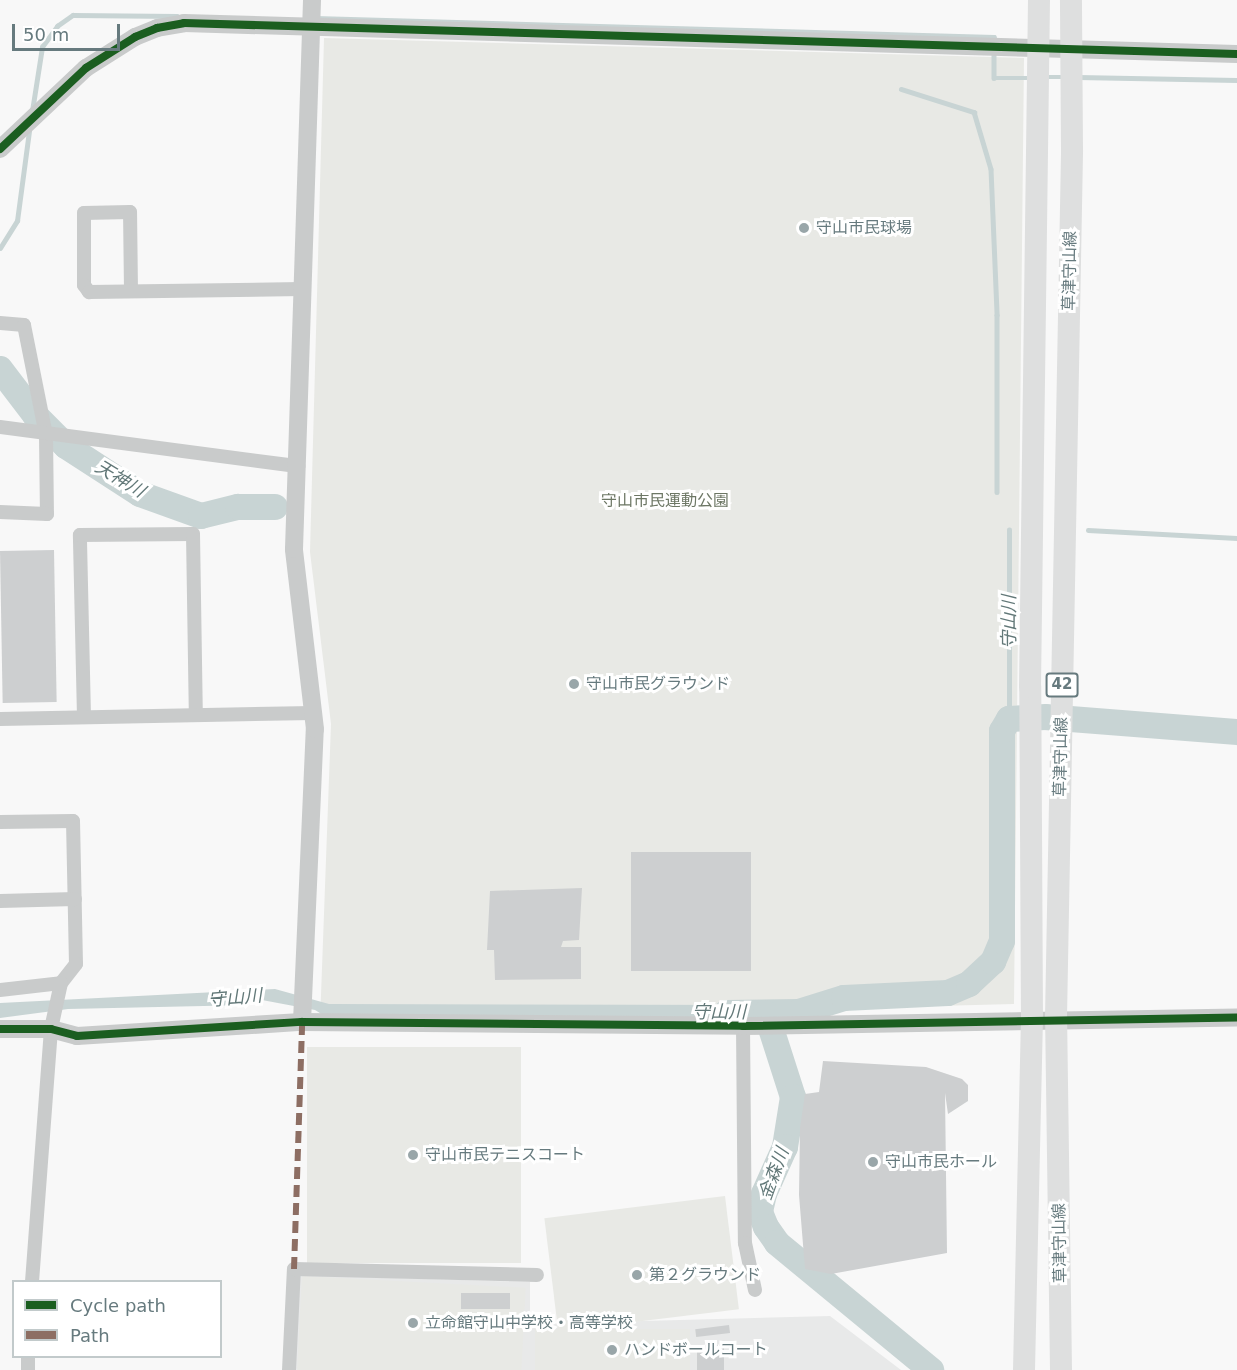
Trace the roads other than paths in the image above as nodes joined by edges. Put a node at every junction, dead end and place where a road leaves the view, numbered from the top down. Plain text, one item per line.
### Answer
1 (312, 0) edge
2 (1039, 0) edge
3 (1071, 0) edge
4 (310, 26) junction
5 (1038, 47) junction
6 (1071, 52) junction
7 (1237, 54) edge
8 (0, 149) edge
9 (302, 289) junction
10 (131, 291) junction
11 (0, 323) edge
12 (0, 427) edge
13 (46, 435) junction
14 (298, 466) junction
15 (0, 512) edge
16 (313, 713) junction
17 (196, 715) junction
18 (84, 717) junction
19 (0, 719) edge
20 (0, 822) edge
21 (75, 899) junction
22 (0, 901) edge
23 (61, 983) junction
24 (0, 990) edge
25 (1237, 1017) edge
26 (1056, 1018) junction
27 (1032, 1020) junction
28 (302, 1022) junction
29 (750, 1026) junction
30 (0, 1029) edge
31 (51, 1029) junction
32 (537, 1275) dead end
33 (32, 1280) edge
34 (755, 1290) dead end
35 (289, 1370) edge
36 (1024, 1370) edge
37 (1061, 1370) edge

1 - 4 street
2 - 5 main road, 草津守山線 / 42
3 - 6 main road, 草津守山線 / 42
4 - 5 street
4 - 8 street
4 - 9 street
5 - 6 street
5 - 27 main road, 草津守山線 / 42
6 - 7 street
6 - 26 main road, 草津守山線 / 42
9 - 10 street
9 - 14 street
10 - 10 street
11 - 13 street
12 - 13 street
13 - 14 street
13 - 15 street
14 - 16 street
16 - 17 street
16 - 28 street
17 - 18 street
17 - 18 street
18 - 19 street
20 - 21 street
21 - 22 street
21 - 23 street
23 - 24 street
23 - 31 street
25 - 26 street
26 - 27 street
26 - 37 main road, 草津守山線 / 42
27 - 29 street
27 - 36 main road, 草津守山線 / 42
28 - 29 street
28 - 31 street
29 - 34 street
30 - 31 street
31 - 33 street
32 - 35 street

